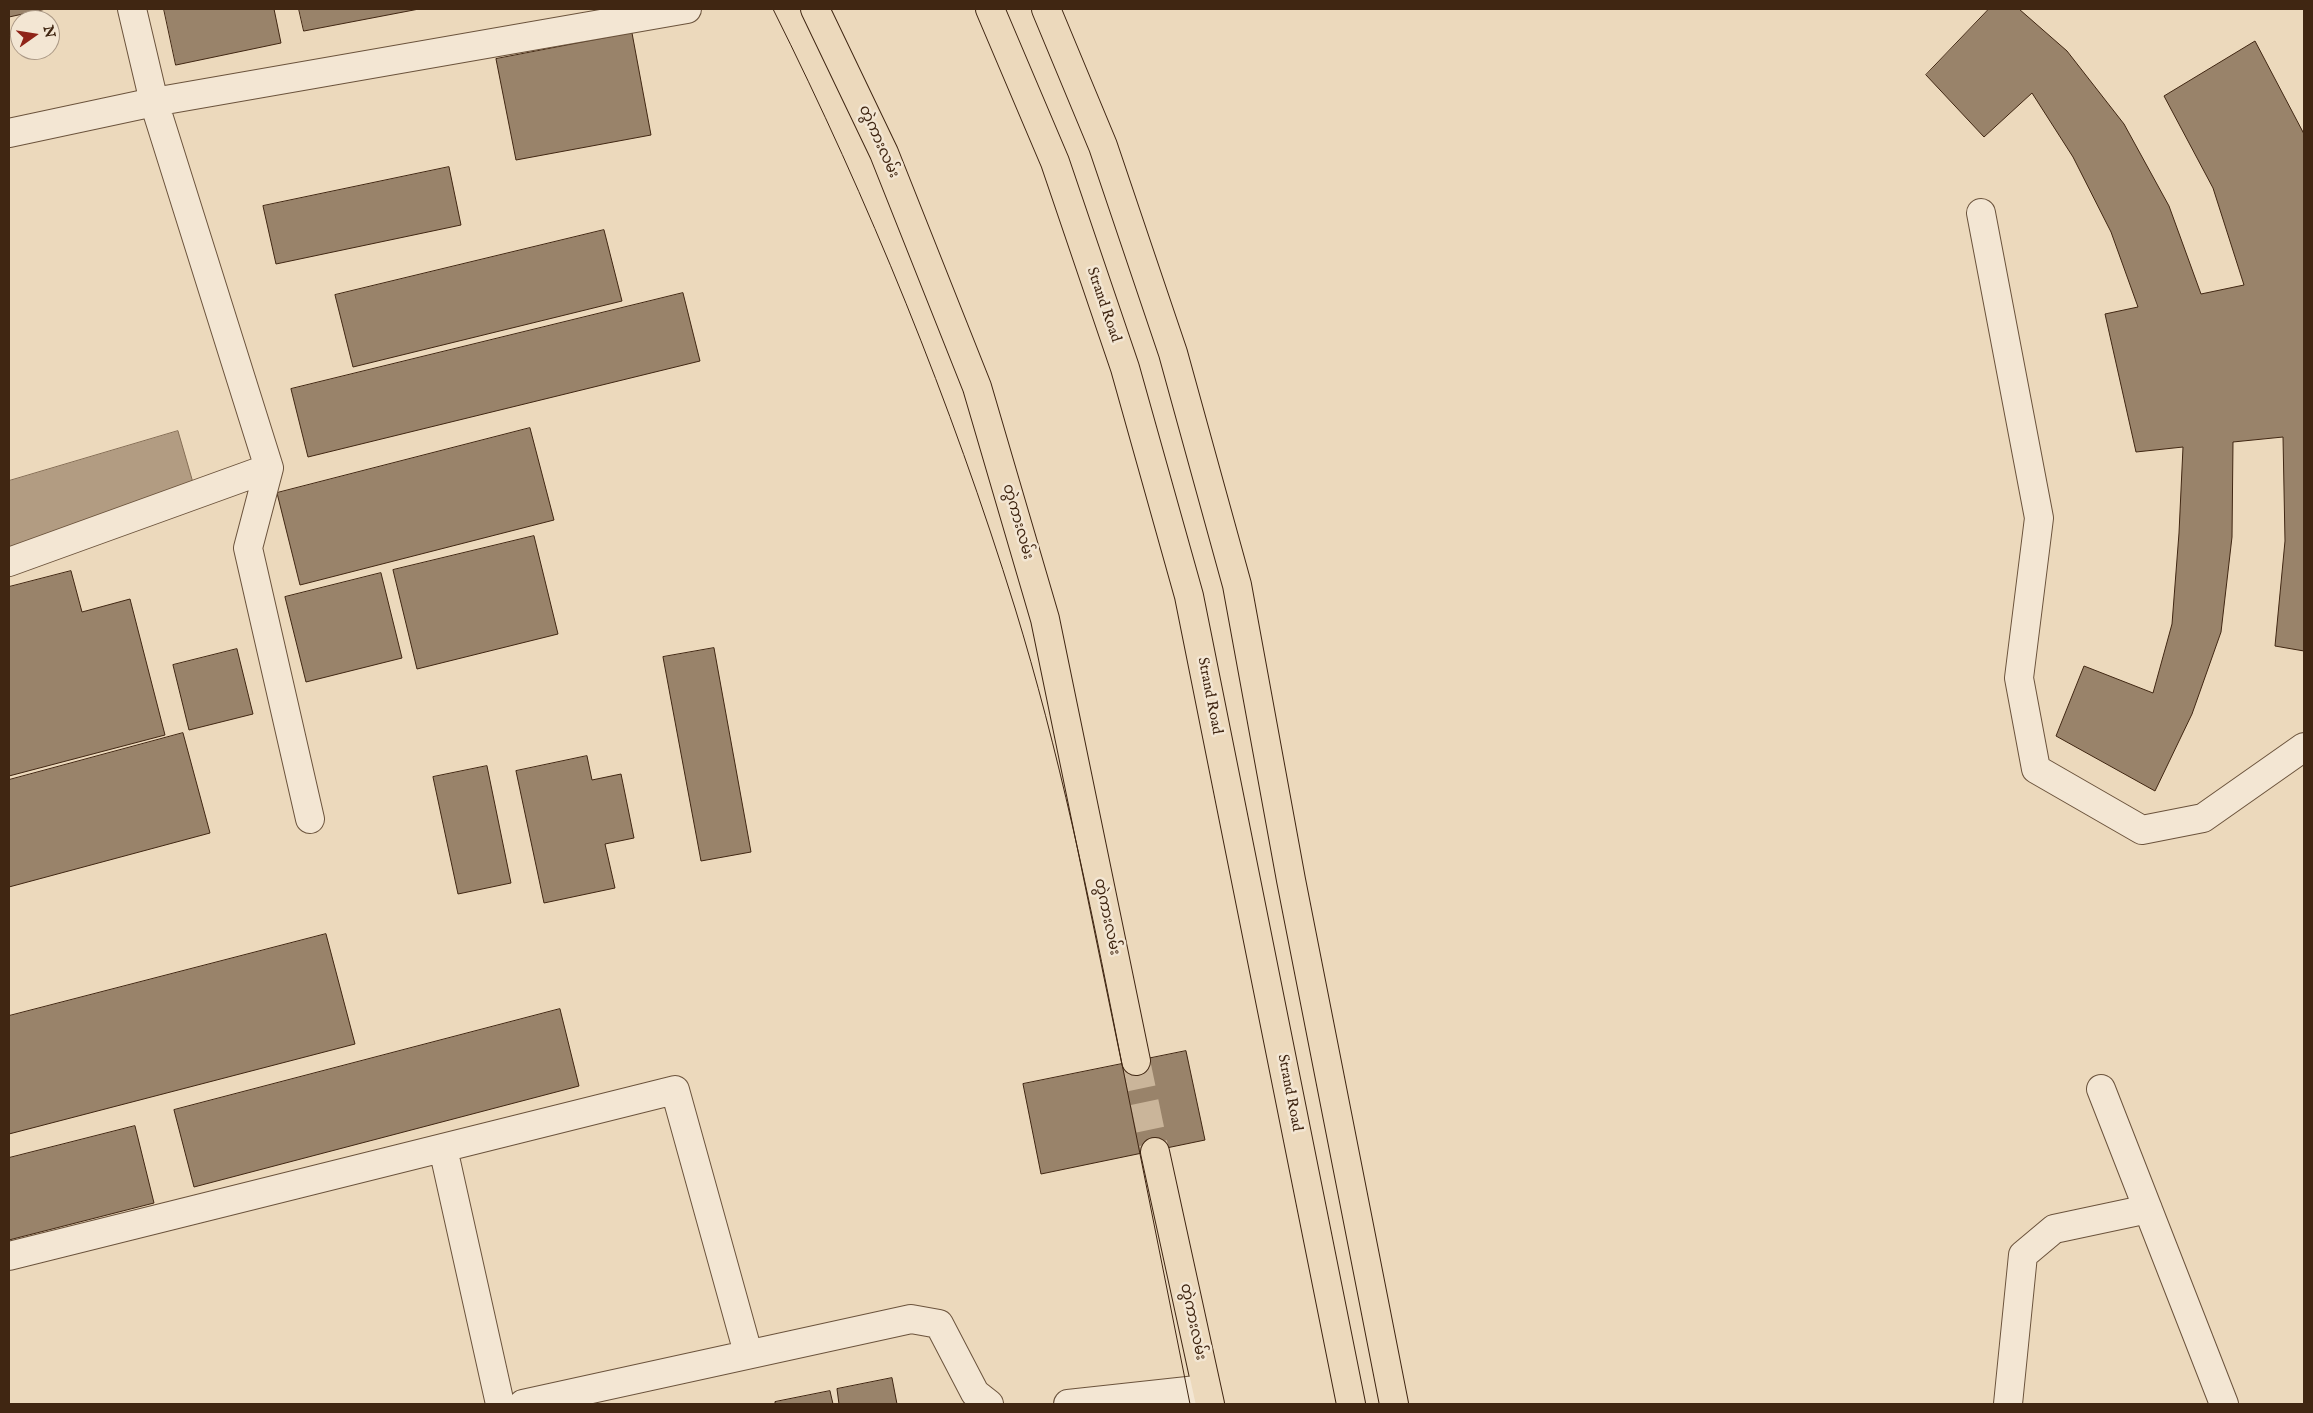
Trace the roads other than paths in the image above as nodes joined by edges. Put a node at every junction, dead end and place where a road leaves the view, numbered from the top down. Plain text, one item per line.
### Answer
1 (132, 9) edge
2 (687, 9) edge
3 (814, 9) edge
4 (990, 9) edge
5 (1046, 9) edge
6 (154, 102) junction
7 (9, 133) edge
8 (1981, 213) dead end
9 (270, 468) junction
10 (9, 562) edge
11 (2304, 747) edge
12 (310, 818) dead end
13 (1136, 1061) tunnel mouth
14 (1330, 1078) junction
15 (1288, 1086) junction
16 (2101, 1090) dead end
17 (443, 1148) junction
18 (1155, 1152) tunnel mouth
19 (2148, 1209) junction
20 (9, 1256) edge
21 (748, 1353) junction
22 (1208, 1396) edge
23 (500, 1404) edge
24 (523, 1404) edge
25 (989, 1404) edge
26 (1068, 1404) edge
27 (1351, 1404) edge
28 (1394, 1404) edge
29 (2008, 1404) edge
30 (2224, 1404) edge

1 - 6 street
2 - 6 street
3 - 13 main road, တွဲကားလမ်း
4 - 15 main road, Strand Road
5 - 14 main road
6 - 7 street
6 - 9 street
8 - 11 street
9 - 10 street
9 - 12 street
14 - 15 main road
14 - 28 main road
15 - 27 main road, Strand Road
16 - 19 street
17 - 20 street
17 - 21 street
17 - 23 street
18 - 22 main road, တွဲကားလမ်း
19 - 29 street
19 - 30 street
21 - 24 street
21 - 25 street
22 - 26 street

